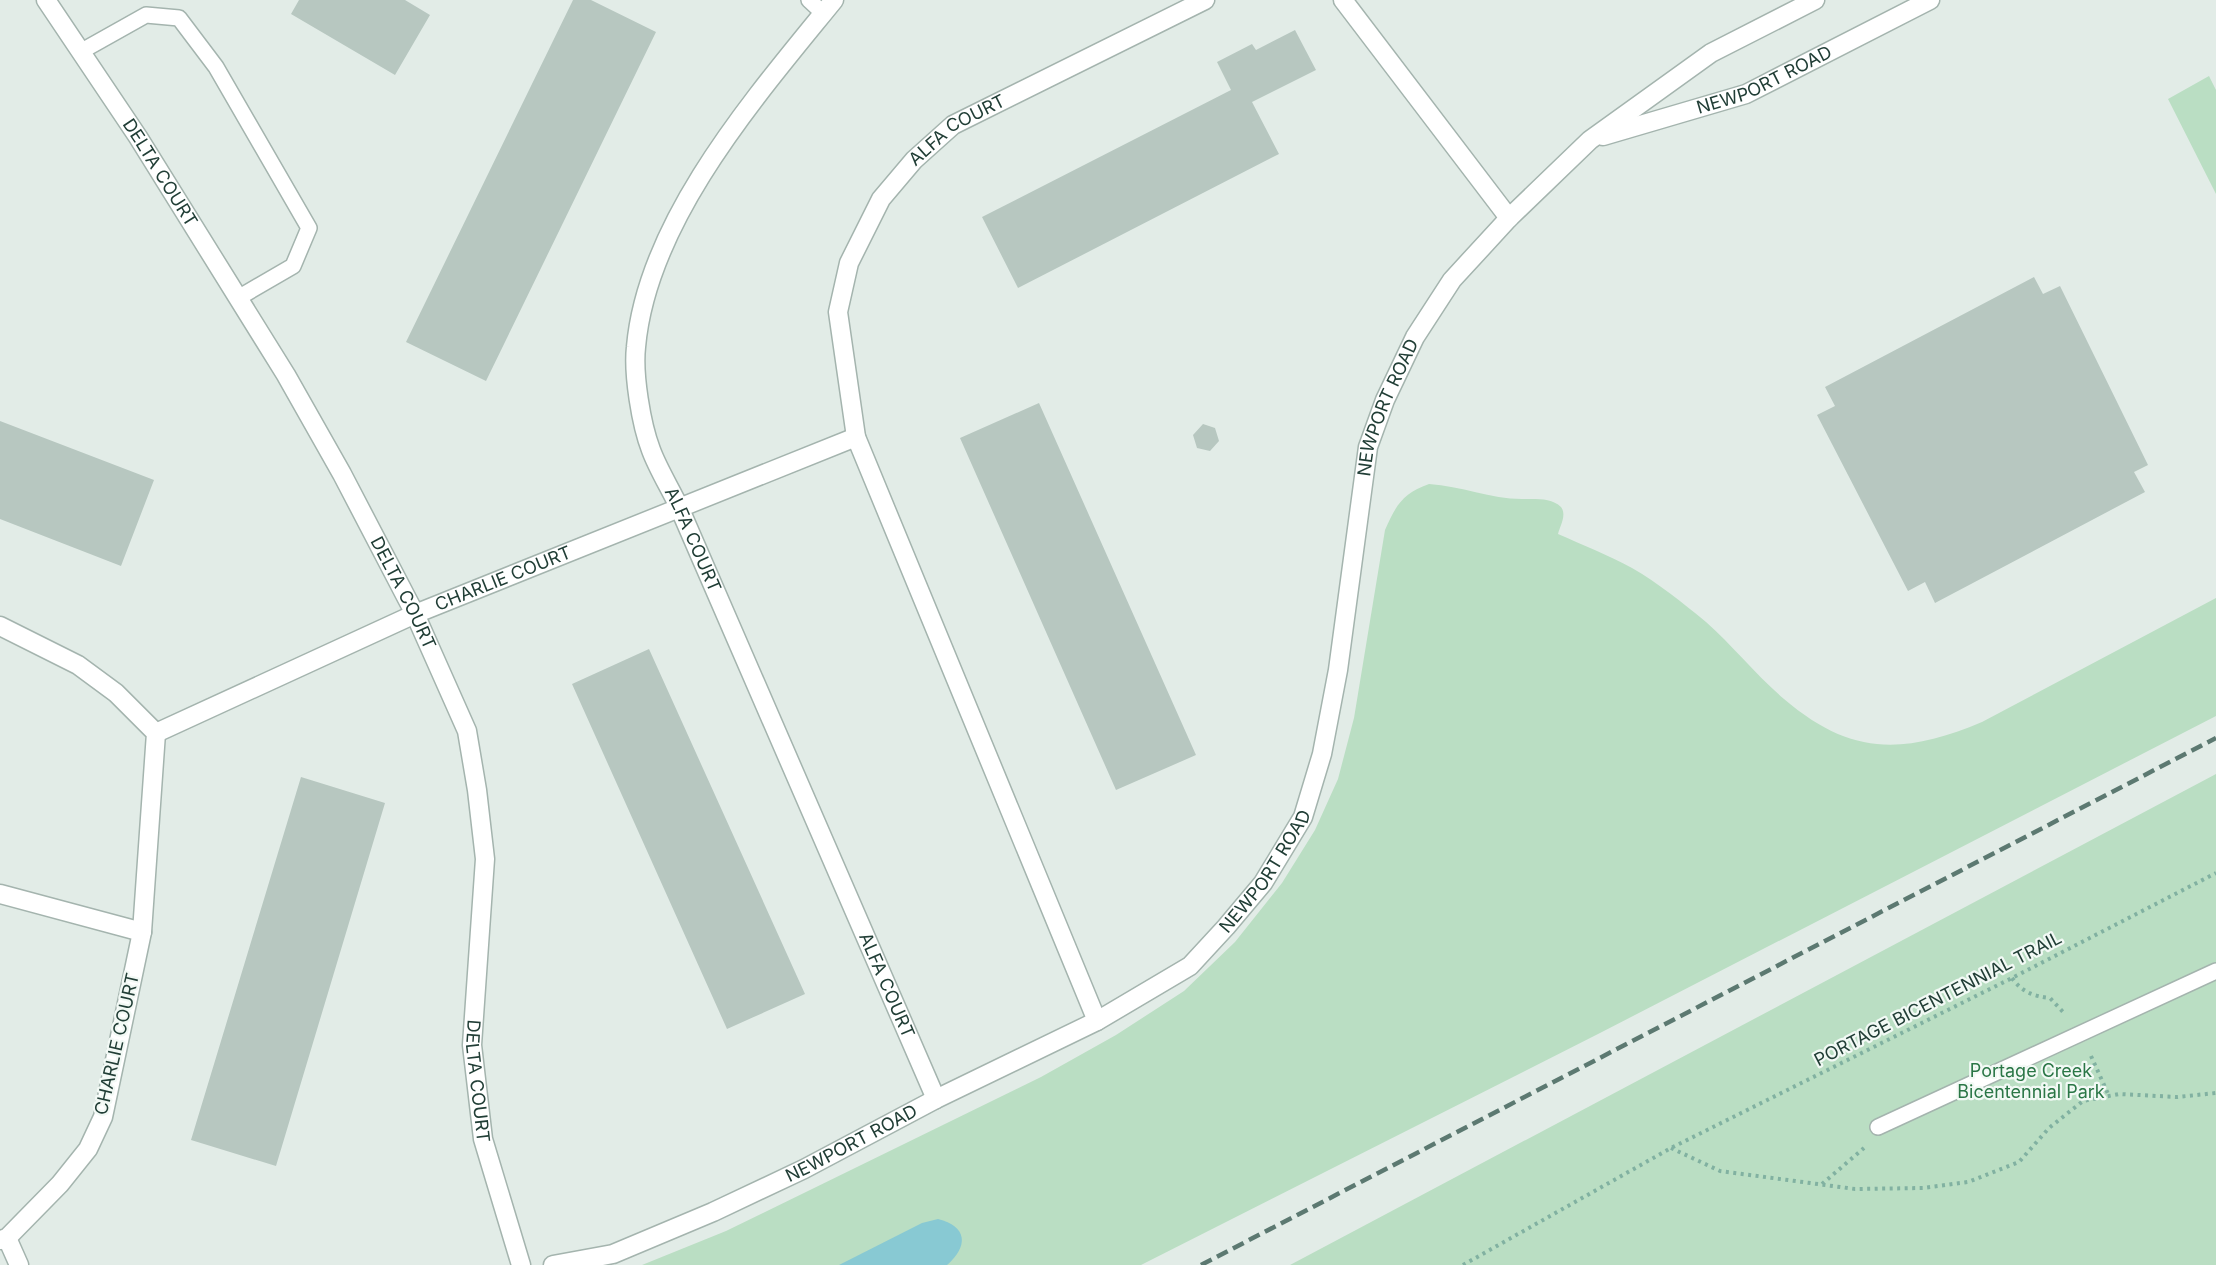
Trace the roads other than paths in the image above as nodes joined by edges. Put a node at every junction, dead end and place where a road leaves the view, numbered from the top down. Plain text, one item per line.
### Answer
1 (46, 0) edge
2 (810, 0) edge
3 (1205, 0) edge
4 (1342, 0) edge
5 (1815, 0) edge
6 (1930, 0) edge
7 (829, 7) edge
8 (80, 52) junction
9 (1590, 140) junction
10 (1509, 218) junction
11 (238, 298) junction
12 (856, 436) junction
13 (679, 507) junction
14 (415, 614) junction
15 (0, 626) edge
16 (156, 733) junction
17 (0, 894) edge
18 (142, 932) junction
19 (2216, 971) edge
20 (1097, 1021) junction
21 (936, 1099) junction
22 (1878, 1127) road end
23 (3, 1239) edge
24 (19, 1265) edge
25 (521, 1265) edge
26 (553, 1265) edge

1 - 8 street, DELTA COURT
2 - 7 lane
3 - 12 street, ALFA COURT
4 - 10 street
5 - 9 street, NEWPORT ROAD
6 - 9 street, NEWPORT ROAD
7 - 13 street, ALFA COURT
8 - 11 street, DELTA COURT
8 - 11 lane
9 - 10 street, NEWPORT ROAD
10 - 20 street, NEWPORT ROAD
11 - 14 street, DELTA COURT
12 - 13 street, CHARLIE COURT
12 - 20 street, ALFA COURT
13 - 14 street, CHARLIE COURT
13 - 21 street, ALFA COURT
14 - 16 street, CHARLIE COURT
14 - 25 street, DELTA COURT
15 - 16 street
16 - 18 street, CHARLIE COURT
17 - 18 street
18 - 23 street, CHARLIE COURT
19 - 22 lane
20 - 21 street, NEWPORT ROAD
21 - 26 street, NEWPORT ROAD
23 - 24 street, CHARLIE COURT

